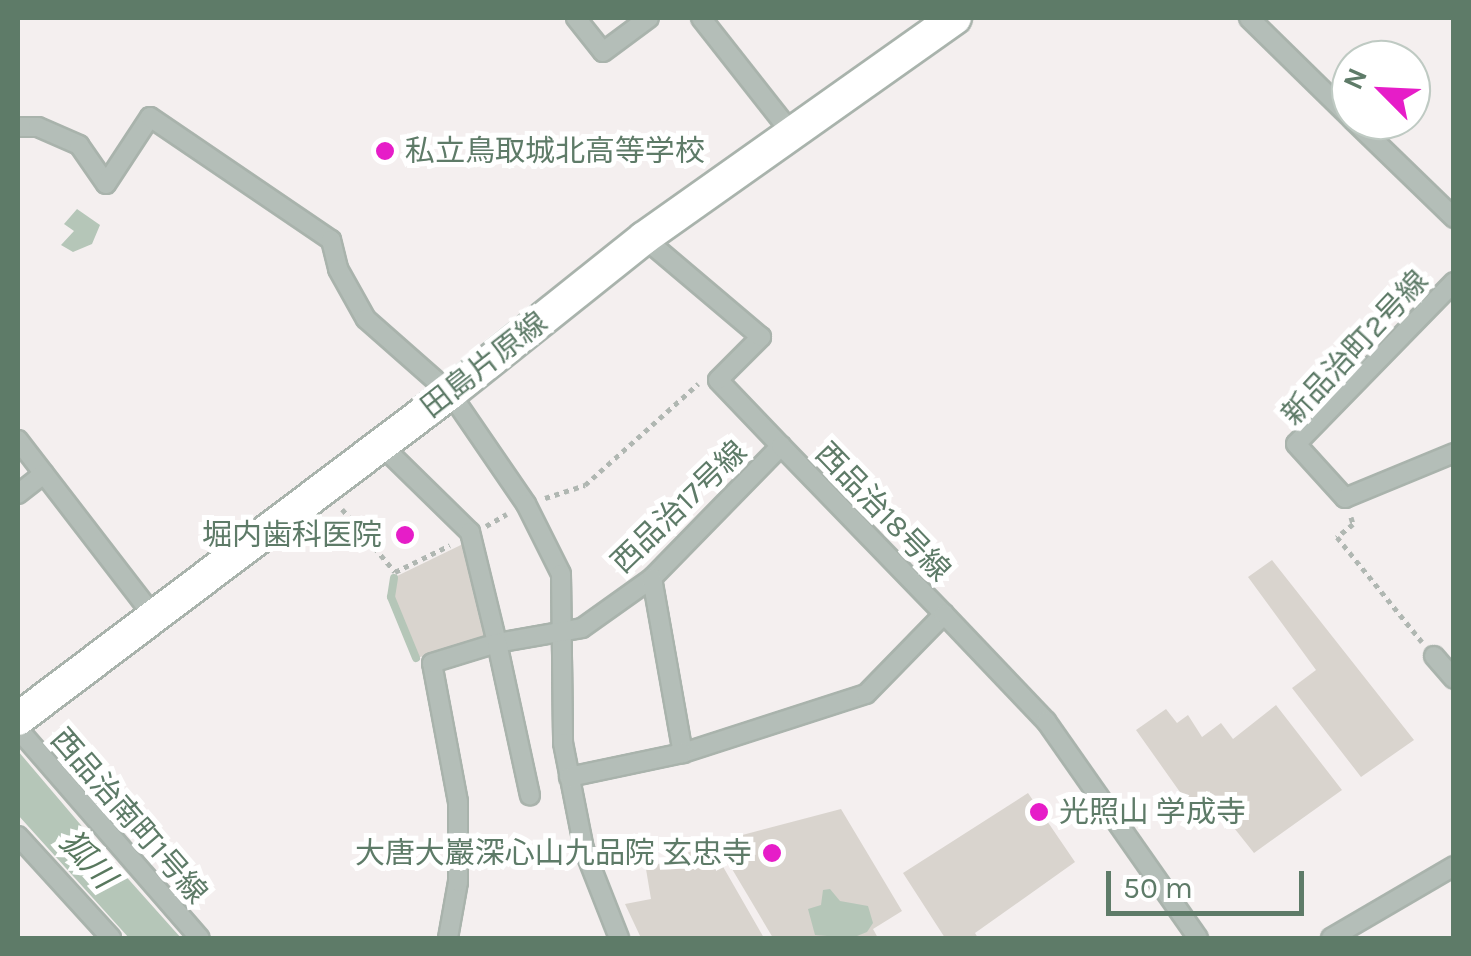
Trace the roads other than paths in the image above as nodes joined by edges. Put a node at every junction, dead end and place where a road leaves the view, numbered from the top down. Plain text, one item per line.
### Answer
1 (576, 18) edge
2 (650, 18) edge
3 (701, 18) edge
4 (955, 18) edge
5 (1248, 18) edge
6 (1331, 99) edge
7 (18, 127) edge
8 (793, 134) junction
9 (1374, 140) edge
10 (1454, 218) edge
11 (644, 238) junction
12 (1454, 282) edge
13 (450, 393) junction
14 (18, 440) edge
15 (380, 444) junction
16 (780, 446) junction
17 (1454, 453) edge
18 (44, 474) junction
19 (18, 494) edge
20 (652, 578) junction
21 (944, 614) junction
22 (155, 618) junction
23 (566, 633) junction
24 (497, 642) junction
25 (1434, 656) road end
26 (1454, 679) edge
27 (18, 718) edge
28 (18, 729) edge
29 (683, 754) junction
30 (569, 777) junction
31 (530, 794) dead end
32 (18, 836) edge
33 (1454, 866) edge
34 (111, 938) edge
35 (200, 938) edge
36 (448, 938) edge
37 (619, 938) edge
38 (1198, 938) edge
39 (1331, 938) edge

1 - 2 street
3 - 8 street
4 - 8 main road, 田島片原線
5 - 6 street
7 - 13 street
8 - 11 main road, 田島片原線
9 - 10 street
11 - 13 main road, 田島片原線
11 - 16 street, 西品治17号線
12 - 17 street, 新品治町2号線
13 - 15 main road, 田島片原線
13 - 23 street
14 - 18 street
15 - 22 main road, 田島片原線
15 - 24 street
16 - 20 street, 西品治17号線
16 - 21 street, 西品治18号線
18 - 19 street
18 - 22 street
20 - 23 street, 西品治17号線
20 - 29 street
21 - 29 street, 西品治18号線
21 - 38 street
22 - 27 main road, 田島片原線
23 - 24 street, 西品治17号線
23 - 30 street
24 - 31 street
24 - 36 street, 西品治17号線
25 - 26 street
28 - 35 street, 西品治南町1号線
29 - 30 street, 西品治18号線
30 - 37 street
32 - 34 street
33 - 39 street

